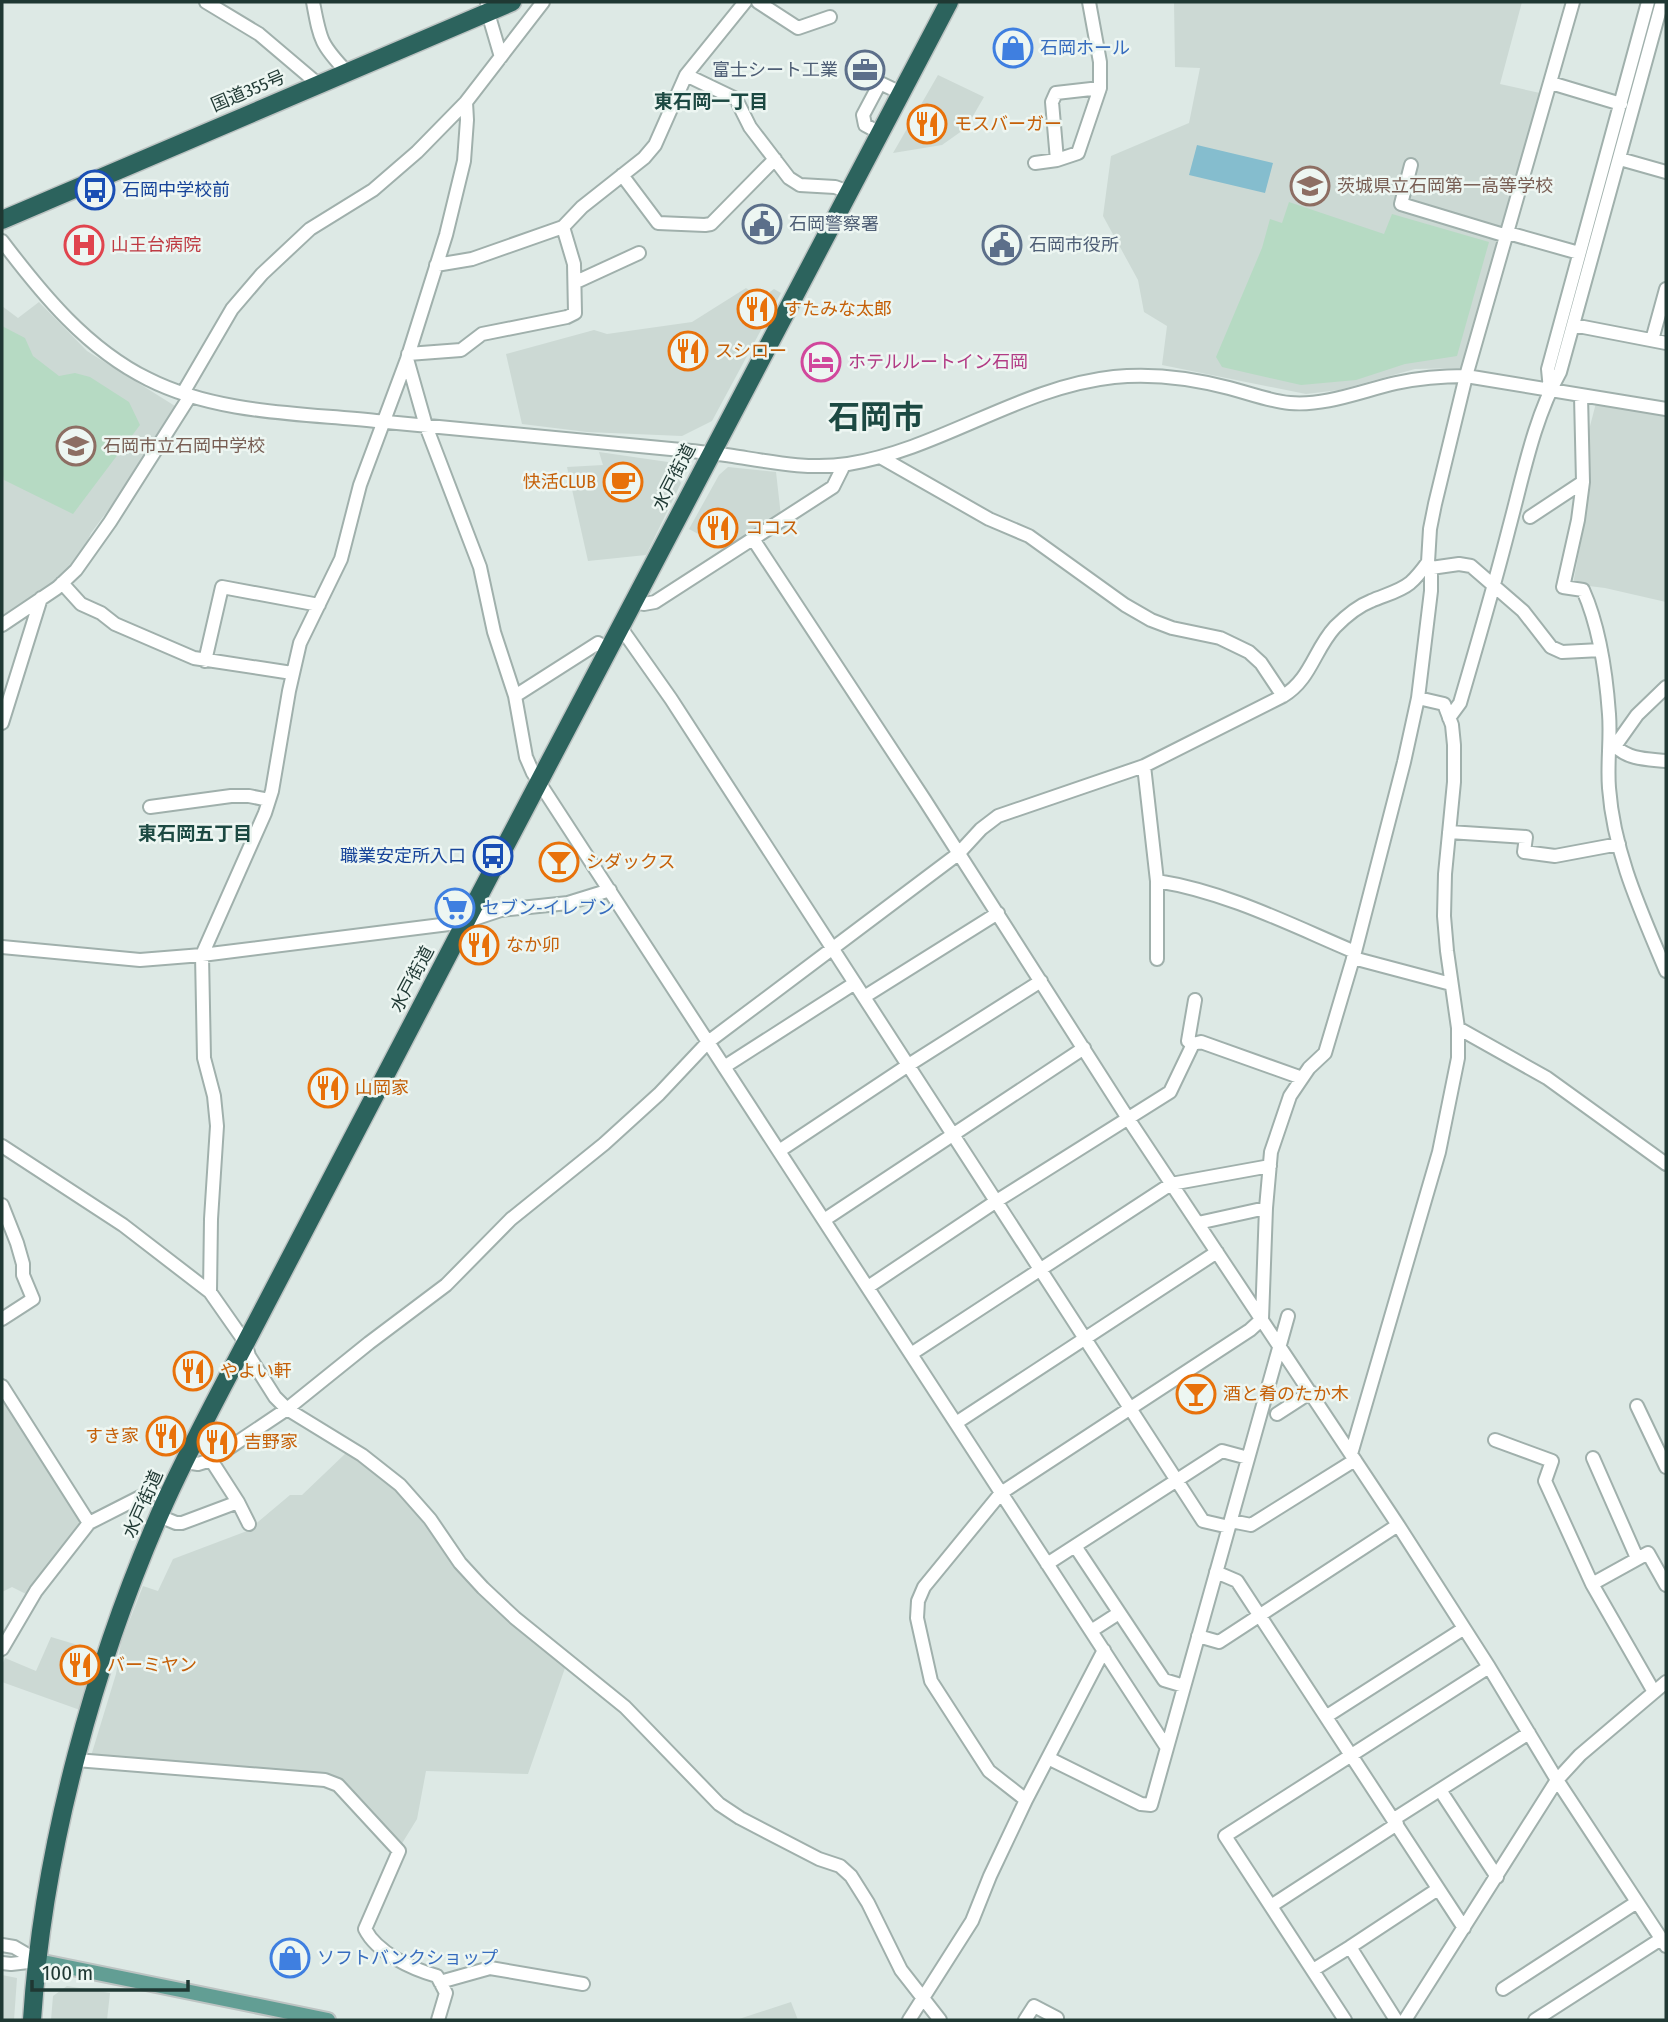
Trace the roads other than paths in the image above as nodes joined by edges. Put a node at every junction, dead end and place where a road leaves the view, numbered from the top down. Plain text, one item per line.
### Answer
1 (206, 2) edge
2 (313, 2) edge
3 (512, 2) edge
4 (543, 2) edge
5 (746, 2) edge
6 (758, 2) edge
7 (949, 2) edge
8 (1089, 2) edge
9 (1573, 2) edge
10 (1648, 2) edge
11 (1662, 2) edge
12 (487, 7) edge
13 (830, 17) dead end
14 (501, 57) junction
15 (347, 72) junction
16 (686, 75) junction
17 (1551, 83) junction
18 (318, 84) junction
19 (1100, 88) junction
20 (467, 102) junction
21 (1620, 104) junction
22 (775, 159) junction
23 (1620, 159) junction
24 (1057, 160) junction
25 (1035, 163) dead end
26 (1411, 165) dead end
27 (1666, 172) edge
28 (622, 175) junction
29 (849, 192) junction
30 (2, 220) edge
31 (563, 227) junction
32 (1507, 235) junction
33 (2, 241) edge
34 (639, 253) dead end
35 (1579, 253) junction
36 (436, 265) junction
37 (576, 282) junction
38 (1666, 289) edge
39 (1573, 325) junction
40 (1652, 340) junction
41 (1666, 343) edge
42 (407, 356) junction
43 (1466, 376) junction
44 (1550, 390) junction
45 (187, 394) junction
46 (1581, 396) junction
47 (1666, 409) edge
48 (384, 421) junction
49 (426, 426) junction
50 (710, 453) junction
51 (883, 458) junction
52 (844, 465) junction
53 (1583, 482) junction
54 (1530, 517) dead end
55 (753, 539) junction
56 (1430, 565) junction
57 (62, 583) junction
58 (1494, 586) junction
59 (41, 598) junction
60 (634, 603) junction
61 (319, 605) junction
62 (2, 625) edge
63 (621, 628) junction
64 (609, 650) junction
65 (1601, 650) junction
66 (205, 661) junction
67 (292, 673) junction
68 (1666, 687) edge
69 (514, 696) junction
70 (1283, 696) junction
71 (1418, 698) junction
72 (1661, 701) edge
73 (1449, 718) junction
74 (2, 723) edge
75 (1612, 746) junction
76 (1666, 761) edge
77 (1144, 766) junction
78 (540, 783) junction
79 (269, 800) junction
80 (150, 807) dead end
81 (1449, 832) junction
82 (1619, 844) junction
83 (958, 854) junction
84 (1157, 880) junction
85 (610, 891) junction
86 (998, 914) junction
87 (465, 922) junction
88 (2, 947) edge
89 (833, 948) junction
90 (202, 955) junction
91 (1354, 955) junction
92 (1157, 959) dead end
93 (1666, 969) edge
94 (1041, 981) junction
95 (855, 983) junction
96 (1451, 984) junction
97 (864, 997) junction
98 (1195, 1000) dead end
99 (1458, 1028) junction
100 (708, 1042) junction
101 (1193, 1044) junction
102 (1084, 1048) junction
103 (724, 1066) junction
104 (907, 1066) junction
105 (1302, 1078) junction
106 (1129, 1120) junction
107 (951, 1135) junction
108 (2, 1146) edge
109 (779, 1152) junction
110 (1666, 1164) edge
111 (1270, 1166) junction
112 (1171, 1184) junction
113 (995, 1202) junction
114 (2, 1205) edge
115 (1266, 1208) junction
116 (824, 1220) junction
117 (1198, 1223) junction
118 (1217, 1252) junction
119 (1040, 1270) junction
120 (868, 1287) junction
121 (210, 1292) junction
122 (1288, 1316) dead end
123 (2, 1319) edge
124 (1262, 1319) junction
125 (1083, 1339) junction
126 (246, 1342) junction
127 (1280, 1346) junction
128 (911, 1354) junction
129 (2, 1386) edge
130 (1311, 1392) junction
131 (1637, 1406) dead end
132 (287, 1409) junction
133 (1130, 1410) junction
134 (1277, 1414) dead end
135 (956, 1423) junction
136 (1495, 1440) dead end
137 (1353, 1457) junction
138 (1248, 1458) junction
139 (1593, 1458) dead end
140 (211, 1460) junction
141 (185, 1462) junction
142 (1666, 1467) edge
143 (1176, 1481) junction
144 (1001, 1493) junction
145 (167, 1498) junction
146 (238, 1502) junction
147 (159, 1516) junction
148 (89, 1523) junction
149 (249, 1524) dead end
150 (1230, 1524) junction
151 (1398, 1525) junction
152 (1075, 1546) junction
153 (1637, 1558) junction
154 (1048, 1564) junction
155 (1216, 1572) junction
156 (1592, 1584) junction
157 (1666, 1585) edge
158 (1119, 1613) junction
159 (1260, 1615) junction
160 (1463, 1629) junction
161 (1091, 1631) junction
162 (1198, 1636) junction
163 (2, 1649) edge
164 (1104, 1650) junction
165 (1489, 1667) junction
166 (1666, 1682) edge
167 (1184, 1686) junction
168 (1654, 1692) junction
169 (1327, 1716) junction
170 (1529, 1733) junction
171 (1167, 1748) junction
172 (1352, 1754) junction
173 (1048, 1758) junction
174 (76, 1760) junction
175 (1557, 1780) junction
176 (1440, 1790) junction
177 (1026, 1800) junction
178 (1396, 1821) junction
179 (1497, 1877) junction
180 (1438, 1889) junction
181 (1637, 1902) junction
182 (1271, 1906) junction
183 (1464, 1928) junction
184 (1664, 1943) edge
185 (2, 1945) edge
186 (1350, 1947) junction
187 (38, 1961) junction
188 (2, 1963) edge
189 (1313, 1970) junction
190 (440, 1982) junction
191 (583, 1983) dead end
192 (1503, 1989) dead end
193 (924, 1998) junction
194 (32, 2020) edge
195 (328, 2020) edge
196 (438, 2020) edge
197 (909, 2020) edge
198 (940, 2020) edge
199 (1025, 2020) edge
200 (1056, 2020) edge
201 (1345, 2020) edge
202 (1396, 2020) edge
203 (1405, 2020) edge
204 (1535, 2020) edge

1 - 18 street
2 - 15 street
3 - 12 highway, 国道355号
4 - 14 street
5 - 16 street
6 - 13 street
7 - 29 highway, 水戸街道
8 - 19 street
9 - 17 street
10 - 21 street
11 - 23 street
12 - 14 street
12 - 15 highway, 国道355号
14 - 20 street
15 - 18 highway, 国道355号
16 - 22 street
16 - 28 street
17 - 21 street
17 - 32 street
18 - 30 highway, 国道355号
19 - 24 street
19 - 24 street
20 - 36 street
20 - 45 street
21 - 35 street
22 - 28 street
22 - 29 street
23 - 27 street
23 - 39 street
24 - 25 street
26 - 32 street
28 - 31 street
29 - 50 highway, 水戸街道
31 - 36 street
31 - 37 street
32 - 35 street
32 - 43 street
33 - 45 street
34 - 37 street
35 - 44 street
36 - 42 street
37 - 42 street
38 - 40 street
39 - 40 street
39 - 44 street
40 - 41 street
42 - 48 street
42 - 49 street
43 - 44 street
43 - 51 street
43 - 56 street
44 - 46 street
44 - 58 street
45 - 48 street
45 - 57 street
46 - 47 street
46 - 53 street
48 - 49 street
48 - 61 street
49 - 50 street
49 - 69 street
50 - 52 street
50 - 60 highway, 水戸街道
51 - 52 street
51 - 70 street
52 - 55 street
53 - 54 street
53 - 65 street
55 - 60 street
55 - 83 street
56 - 58 street
56 - 70 street
56 - 71 street
57 - 59 street
57 - 66 street
58 - 65 street
58 - 73 street
59 - 62 street
59 - 74 street
60 - 63 highway, 水戸街道
61 - 66 street
61 - 67 street
63 - 64 highway, 水戸街道
63 - 89 street
64 - 69 street
64 - 78 highway, 水戸街道
65 - 75 street
66 - 67 street
67 - 79 street
68 - 72 street
69 - 78 street
70 - 77 street
71 - 73 street
71 - 91 street
72 - 75 street
73 - 81 street
75 - 76 street
75 - 82 street
77 - 83 street
77 - 84 street
78 - 85 street
78 - 87 highway, 水戸街道
79 - 80 street
79 - 90 street
81 - 82 street
81 - 96 street
82 - 93 street
83 - 86 street
83 - 89 street
84 - 91 street
84 - 92 street
85 - 87 street
85 - 100 street
86 - 94 street
86 - 97 street
87 - 90 street
87 - 126 highway, 水戸街道
88 - 90 street
89 - 95 street
89 - 100 street
90 - 121 street
91 - 96 street
91 - 105 street
94 - 102 street
94 - 104 street
95 - 97 street
95 - 103 street
96 - 99 street
97 - 104 street
98 - 101 street
99 - 110 street
99 - 137 street
100 - 103 street
100 - 132 street
101 - 105 street
101 - 106 street
102 - 106 street
102 - 107 street
103 - 109 street
104 - 107 street
104 - 109 street
105 - 111 street
106 - 112 street
106 - 113 street
107 - 113 street
107 - 116 street
108 - 121 street
109 - 116 street
111 - 112 street
111 - 115 street
112 - 117 street
112 - 119 street
113 - 119 street
113 - 120 street
114 - 123 street
115 - 117 street
115 - 124 street
116 - 120 street
117 - 118 street
118 - 124 street
118 - 125 street
119 - 125 street
119 - 128 street
120 - 128 street
121 - 126 street
122 - 127 street
124 - 127 street
124 - 133 street
125 - 133 street
125 - 135 street
126 - 132 street
126 - 141 highway, 水戸街道
127 - 130 street
127 - 138 street
128 - 135 street
129 - 148 street
130 - 134 street
130 - 137 street
131 - 142 street
132 - 140 street
132 - 193 street
133 - 143 street
133 - 144 street
135 - 144 street
136 - 156 street
137 - 150 street
137 - 151 street
138 - 143 street
138 - 150 street
139 - 153 street
140 - 141 street
140 - 146 street
141 - 145 highway, 水戸街道
143 - 150 street
143 - 152 street
144 - 154 street
144 - 177 street
145 - 147 highway, 水戸街道
145 - 148 street
146 - 147 street
146 - 149 street
147 - 174 highway, 水戸街道
148 - 163 street
150 - 155 street
151 - 159 street
151 - 160 street
152 - 154 street
152 - 158 street
153 - 156 street
153 - 157 street
154 - 161 street
155 - 159 street
155 - 162 street
156 - 168 street
158 - 161 street
158 - 167 street
159 - 162 street
159 - 169 street
160 - 165 street
160 - 169 street
161 - 164 street
162 - 167 street
164 - 171 street
164 - 173 street
165 - 170 street
165 - 172 street
166 - 168 street
167 - 171 street
168 - 175 street
169 - 172 street
170 - 175 street
170 - 176 street
171 - 173 street
172 - 178 street
172 - 182 street
173 - 177 street
174 - 187 highway, 水戸街道
174 - 190 street
175 - 179 street
175 - 181 street
176 - 178 street
176 - 179 street
177 - 193 street
178 - 180 street
178 - 182 street
179 - 183 street
180 - 183 street
180 - 186 street
181 - 184 street
181 - 192 street
182 - 189 street
183 - 203 street
184 - 204 street
185 - 187 street
186 - 189 street
186 - 202 street
187 - 188 street
187 - 194 highway, 水戸街道
187 - 195 main road
189 - 201 street
190 - 191 street
190 - 196 street
193 - 197 street
193 - 198 street
199 - 200 street

